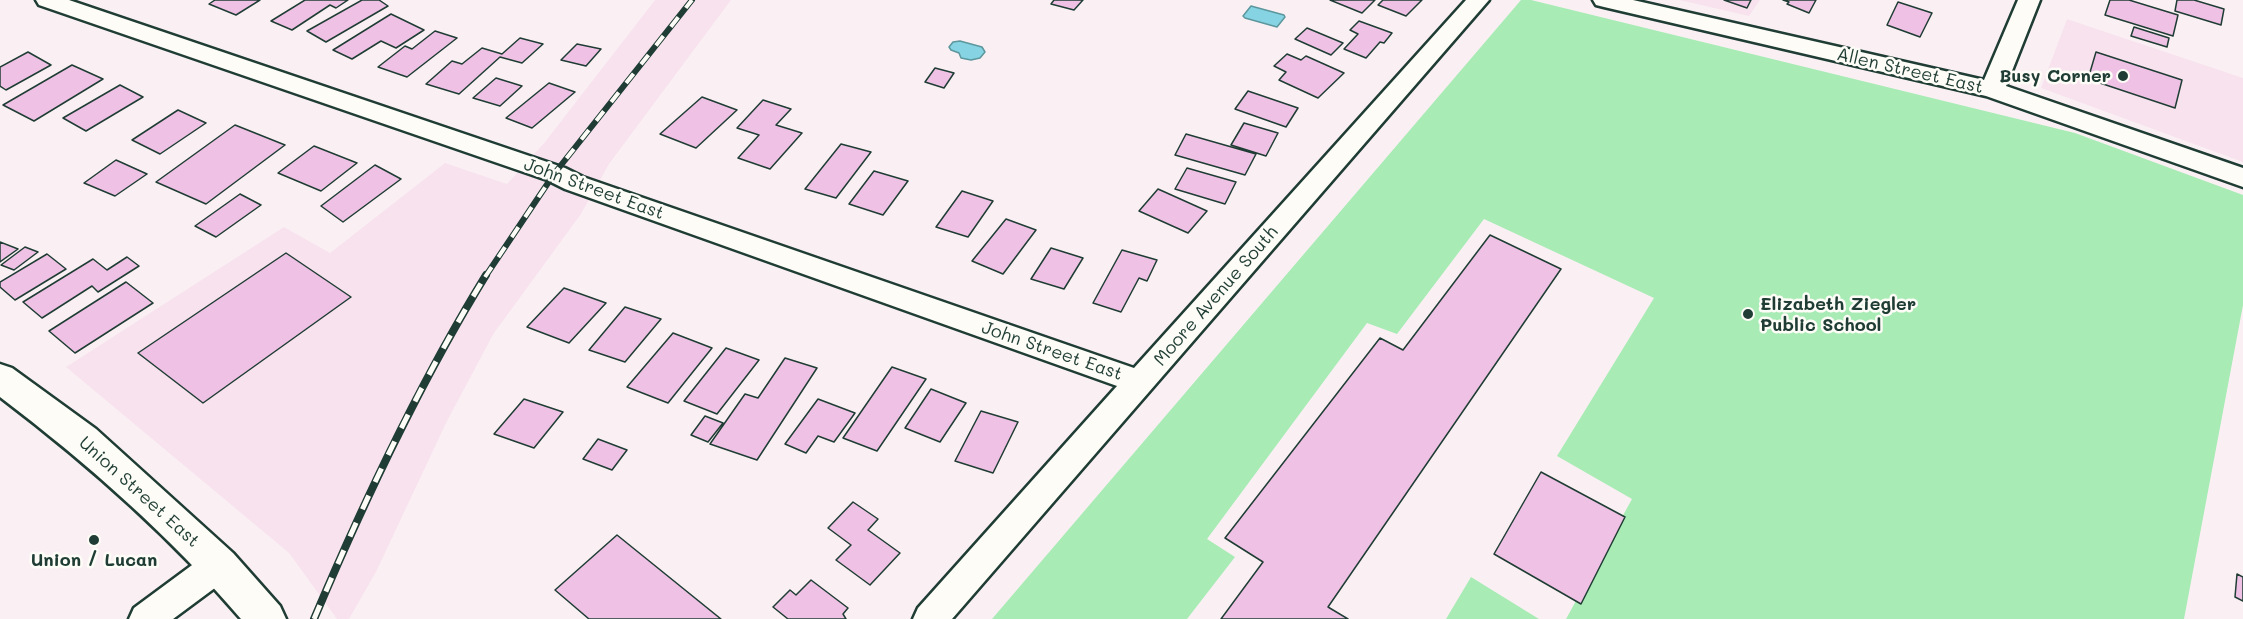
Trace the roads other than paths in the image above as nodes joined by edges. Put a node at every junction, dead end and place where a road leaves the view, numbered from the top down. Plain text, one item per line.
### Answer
1 (47, 0) edge
2 (1478, 0) edge
3 (1604, 0) edge
4 (2029, 0) edge
5 (1992, 90) junction
6 (2243, 178) edge
7 (0, 378) edge
8 (1140, 382) junction
9 (219, 565) junction
10 (146, 619) edge
11 (266, 619) edge
12 (930, 619) edge

1 - 8 street, John Street East
2 - 8 street, Moore Avenue South
3 - 5 street, Allen Street East
4 - 5 street
5 - 6 street, Allen Street East
7 - 9 street, Union Street East
8 - 12 street, Moore Avenue South
9 - 10 street
9 - 11 street, Union Street East

